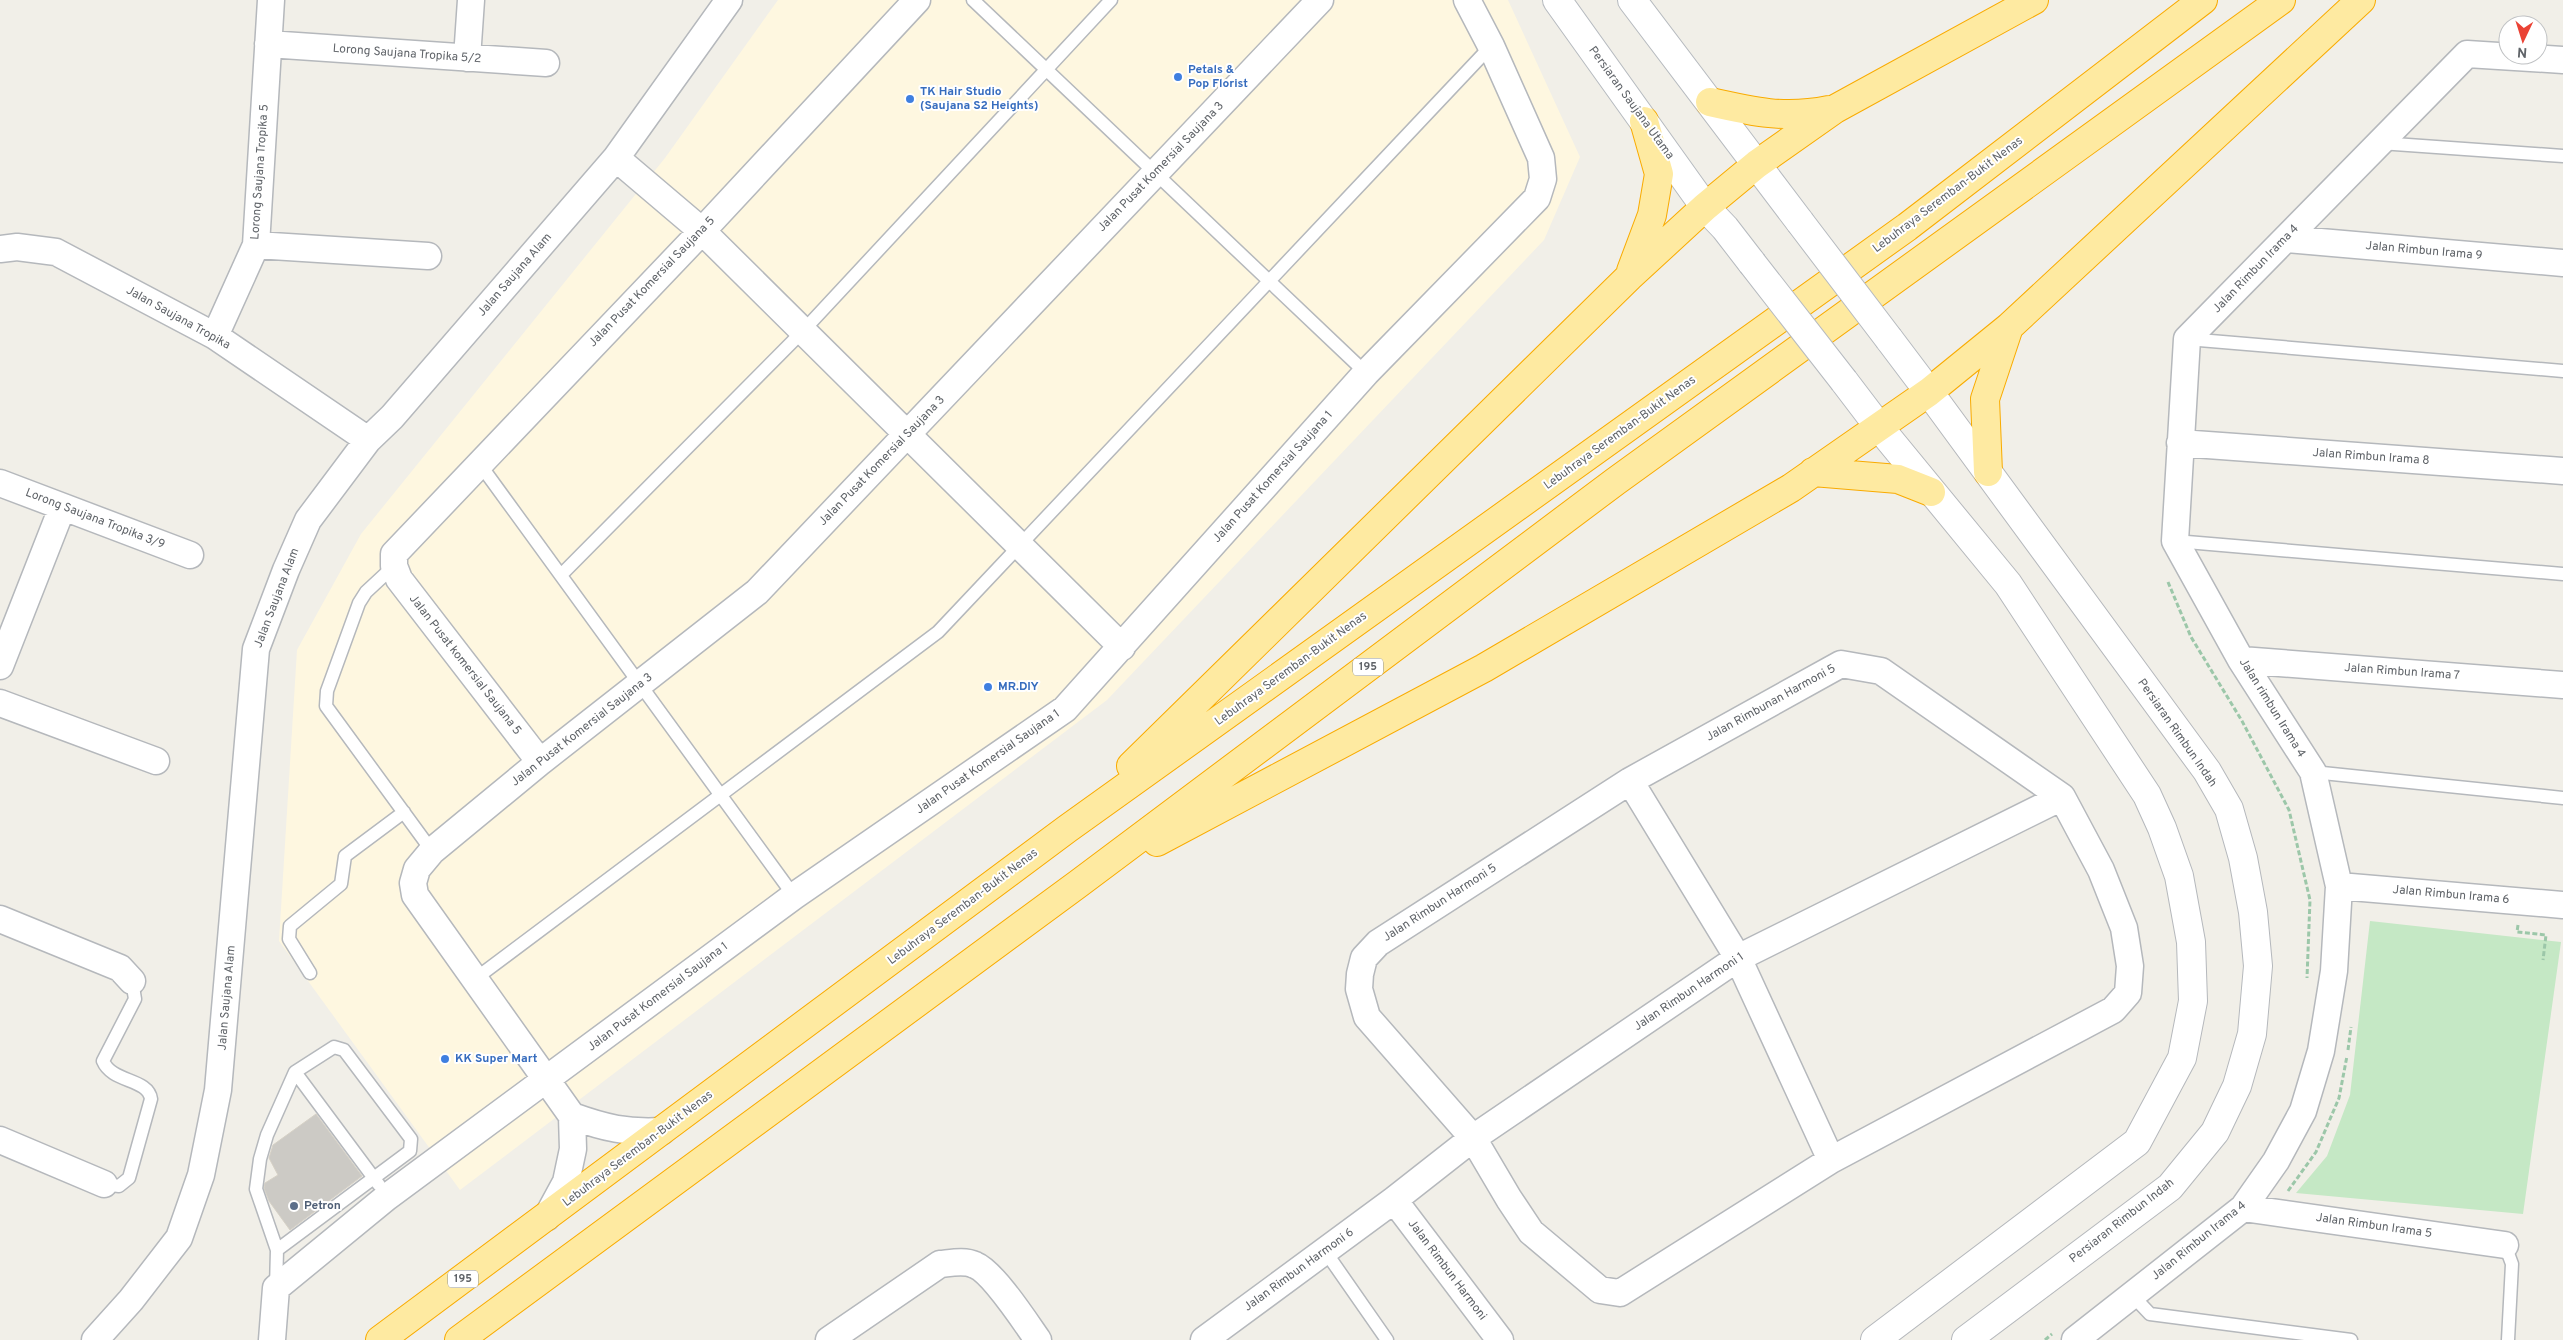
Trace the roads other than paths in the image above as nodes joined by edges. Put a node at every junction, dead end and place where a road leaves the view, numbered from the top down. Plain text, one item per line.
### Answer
1 (271, 0) edge
2 (471, 0) edge
3 (729, 0) edge
4 (917, 0) edge
5 (973, 0) edge
6 (1111, 0) edge
7 (1320, 0) edge
8 (1467, 0) edge
9 (1557, 0) edge
10 (1632, 0) edge
11 (2034, 0) edge
12 (2203, 0) edge
13 (2281, 0) edge
14 (2361, 0) edge
15 (268, 44) junction
16 (1491, 46) junction
17 (467, 58) junction
18 (2563, 60) edge
19 (546, 63) dead end
20 (1046, 69) junction
21 (1710, 102) junction
22 (1835, 109) junction
23 (1644, 121) junction
24 (2380, 143) junction
25 (2563, 156) edge
26 (616, 158) junction
27 (1757, 164) junction
28 (1155, 173) junction
29 (1705, 207) junction
30 (702, 231) junction
31 (2286, 239) junction
32 (256, 245) junction
33 (0, 249) edge
34 (428, 256) dead end
35 (2563, 263) edge
36 (1629, 277) junction
37 (1269, 281) junction
38 (2009, 327) junction
39 (803, 331) junction
40 (215, 336) junction
41 (2187, 339) junction
42 (2563, 371) edge
43 (1366, 373) junction
44 (1929, 392) junction
45 (1879, 427) junction
46 (907, 434) junction
47 (368, 440) junction
48 (2180, 443) junction
49 (479, 463) junction
50 (2563, 471) edge
51 (1813, 472) junction
52 (1988, 472) junction
53 (0, 483) edge
54 (1931, 492) junction
55 (62, 508) junction
56 (2176, 541) junction
57 (1020, 545) junction
58 (190, 555) dead end
59 (394, 566) junction
60 (2563, 574) edge
61 (560, 575) junction
62 (1122, 646) junction
63 (2241, 660) junction
64 (0, 666) edge
65 (640, 685) junction
66 (2563, 685) edge
67 (0, 703) edge
68 (156, 761) dead end
69 (540, 762) junction
70 (2312, 772) junction
71 (1630, 781) junction
72 (721, 795) junction
73 (2062, 797) junction
74 (2563, 798) edge
75 (404, 812) junction
76 (1067, 829) junction
77 (432, 850) junction
78 (1078, 884) junction
79 (2339, 886) junction
80 (794, 896) junction
81 (2563, 905) edge
82 (0, 919) edge
83 (1738, 958) junction
84 (310, 973) dead end
85 (475, 979) junction
86 (132, 981) joint
87 (295, 1072) junction
88 (547, 1080) junction
89 (572, 1116) junction
90 (662, 1131) junction
91 (1473, 1138) junction
92 (0, 1140) edge
93 (1831, 1160) junction
94 (104, 1184) joint
95 (381, 1188) junction
96 (1394, 1200) junction
97 (2243, 1208) junction
98 (547, 1218) junction
99 (2505, 1245) joint
100 (277, 1250) junction
101 (1325, 1251) junction
102 (276, 1288) junction
103 (2132, 1295) junction
104 (1383, 1338) edge
105 (1034, 1339) edge
106 (95, 1340) edge
107 (272, 1340) edge
108 (380, 1340) edge
109 (459, 1340) edge
110 (829, 1340) edge
111 (1204, 1340) edge
112 (1500, 1340) edge
113 (1874, 1340) edge
114 (1966, 1340) edge
115 (2075, 1340) edge
116 (2352, 1340) edge
117 (2508, 1340) edge

1 - 15 street, Lorong Saujana Tropika 5
2 - 17 street
3 - 26 street, Jalan Saujana Alam
4 - 30 street, Jalan Pusat Komersial Saujana 5
5 - 20 lane
6 - 20 lane
7 - 28 street, Jalan Pusat Komersial Saujana 3
8 - 16 street, Jalan Pusat Komersial Saujana 1
9 - 23 street, Persiaran Saujana Utama
10 - 21 street
11 - 22 highway
12 - 76 highway, Lebuhraya Seremban-Bukit Nenas / 195
13 - 78 highway, 195
14 - 38 highway
15 - 17 street, Lorong Saujana Tropika 5/2
15 - 32 street, Lorong Saujana Tropika 5
16 - 37 lane
16 - 43 street, Jalan Pusat Komersial Saujana 1
17 - 19 street, Lorong Saujana Tropika 5/2
18 - 24 street, Jalan Rimbun Irama 4
20 - 28 lane
20 - 39 lane
21 - 22 highway
21 - 27 street
22 - 27 highway
23 - 29 street, Persiaran Saujana Utama
23 - 36 highway
24 - 25 lane
24 - 31 street, Jalan Rimbun Irama 4
26 - 30 street
26 - 47 street, Jalan Saujana Alam
27 - 29 highway
27 - 44 street, Persiaran Rimbun Indah, bridge
28 - 37 lane
28 - 46 street, Jalan Pusat Komersial Saujana 3
29 - 36 highway
29 - 45 street, Persiaran Saujana Utama, bridge
30 - 39 street
30 - 49 street, Jalan Pusat Komersial Saujana 5
31 - 35 street, Jalan Rimbun Irama 9
31 - 41 street, Jalan Rimbun Irama 4
32 - 34 street
32 - 40 street, Lorong Saujana Tropika 5
33 - 40 street, Jalan Saujana Tropika
36 - 76 highway
37 - 43 lane
37 - 57 lane
38 - 44 highway
38 - 52 highway
39 - 46 street
39 - 61 lane
40 - 47 street, Jalan Saujana Tropika
41 - 42 lane
41 - 48 street
43 - 62 street, Jalan Pusat Komersial Saujana 1
44 - 45 highway
44 - 52 street, Persiaran Rimbun Indah
45 - 51 highway
45 - 54 street
46 - 57 street
46 - 65 street, Jalan Pusat Komersial Saujana 3
47 - 106 street, Jalan Saujana Alam
48 - 50 street, Jalan Rimbun Irama 8
48 - 56 street
49 - 59 street, Jalan Pusat Komersial Saujana 5
49 - 61 lane
51 - 54 highway
51 - 78 highway
52 - 114 street, Persiaran Rimbun Indah
53 - 55 street, Lorong Saujana Tropika 3/9
54 - 113 street
55 - 58 street, Lorong Saujana Tropika 3/9
55 - 64 street
56 - 60 lane
56 - 63 street, Jalan rimbun Irama 4
57 - 62 street
57 - 72 lane
59 - 69 street, Jalan Pusat komersial Saujana 5
59 - 75 lane
61 - 65 lane
62 - 80 street, Jalan Pusat Komersial Saujana 1
63 - 66 street, Jalan Rimbun Irama 7
63 - 70 street, Jalan rimbun Irama 4
65 - 69 street, Jalan Pusat Komersial Saujana 3
65 - 72 lane
67 - 68 street
69 - 77 street, Jalan Pusat Komersial Saujana 3
70 - 74 lane
70 - 79 street, Jalan rimbun Irama 4
71 - 73 street, Jalan Rimbunan Harmoni 5
71 - 83 street
71 - 91 street, Jalan Rimbun Harmoni 5
72 - 80 lane
72 - 85 lane
73 - 83 street, Jalan Rimbun Harmoni 1
73 - 93 street, Jalan Rimbun Harmoni 5
75 - 77 lane
75 - 84 lane
76 - 90 highway, Lebuhraya Seremban-Bukit Nenas / 195
77 - 85 street, Jalan Pusat Komersial Saujana 3
78 - 109 highway, 195
79 - 81 street, Jalan Rimbun Irama 6
79 - 97 street, Jalan Rimbun Irama 4
80 - 88 street, Jalan Pusat Komersial Saujana 1
82 - 86 street
83 - 91 street, Jalan Rimbun Harmoni 1
83 - 93 street
85 - 88 street
86 - 94 lane
87 - 95 lane
87 - 95 lane
87 - 100 lane
88 - 89 street
88 - 95 street, Jalan Pusat Komersial Saujana 1
89 - 90 street
89 - 98 street
90 - 98 highway, Lebuhraya Seremban-Bukit Nenas / 195
91 - 93 street, Jalan Rimbun Harmoni 5
91 - 96 street, Jalan Rimbun Harmoni 1
92 - 94 street
95 - 100 lane
95 - 102 street, Jalan Pusat Komersial Saujana 1
96 - 101 street, Jalan Rimbun Harmoni 6
96 - 112 street, Jalan Rimbun Harmoni
97 - 99 street, Jalan Rimbun Irama 5
97 - 103 street, Jalan Rimbun Irama 4
98 - 108 highway, Lebuhraya Seremban-Bukit Nenas / 195
99 - 117 lane
100 - 102 lane
101 - 104 lane
101 - 111 street, Jalan Rimbun Harmoni 6
102 - 107 street
103 - 115 street, Jalan Rimbun Irama 4
103 - 116 lane
105 - 110 street

